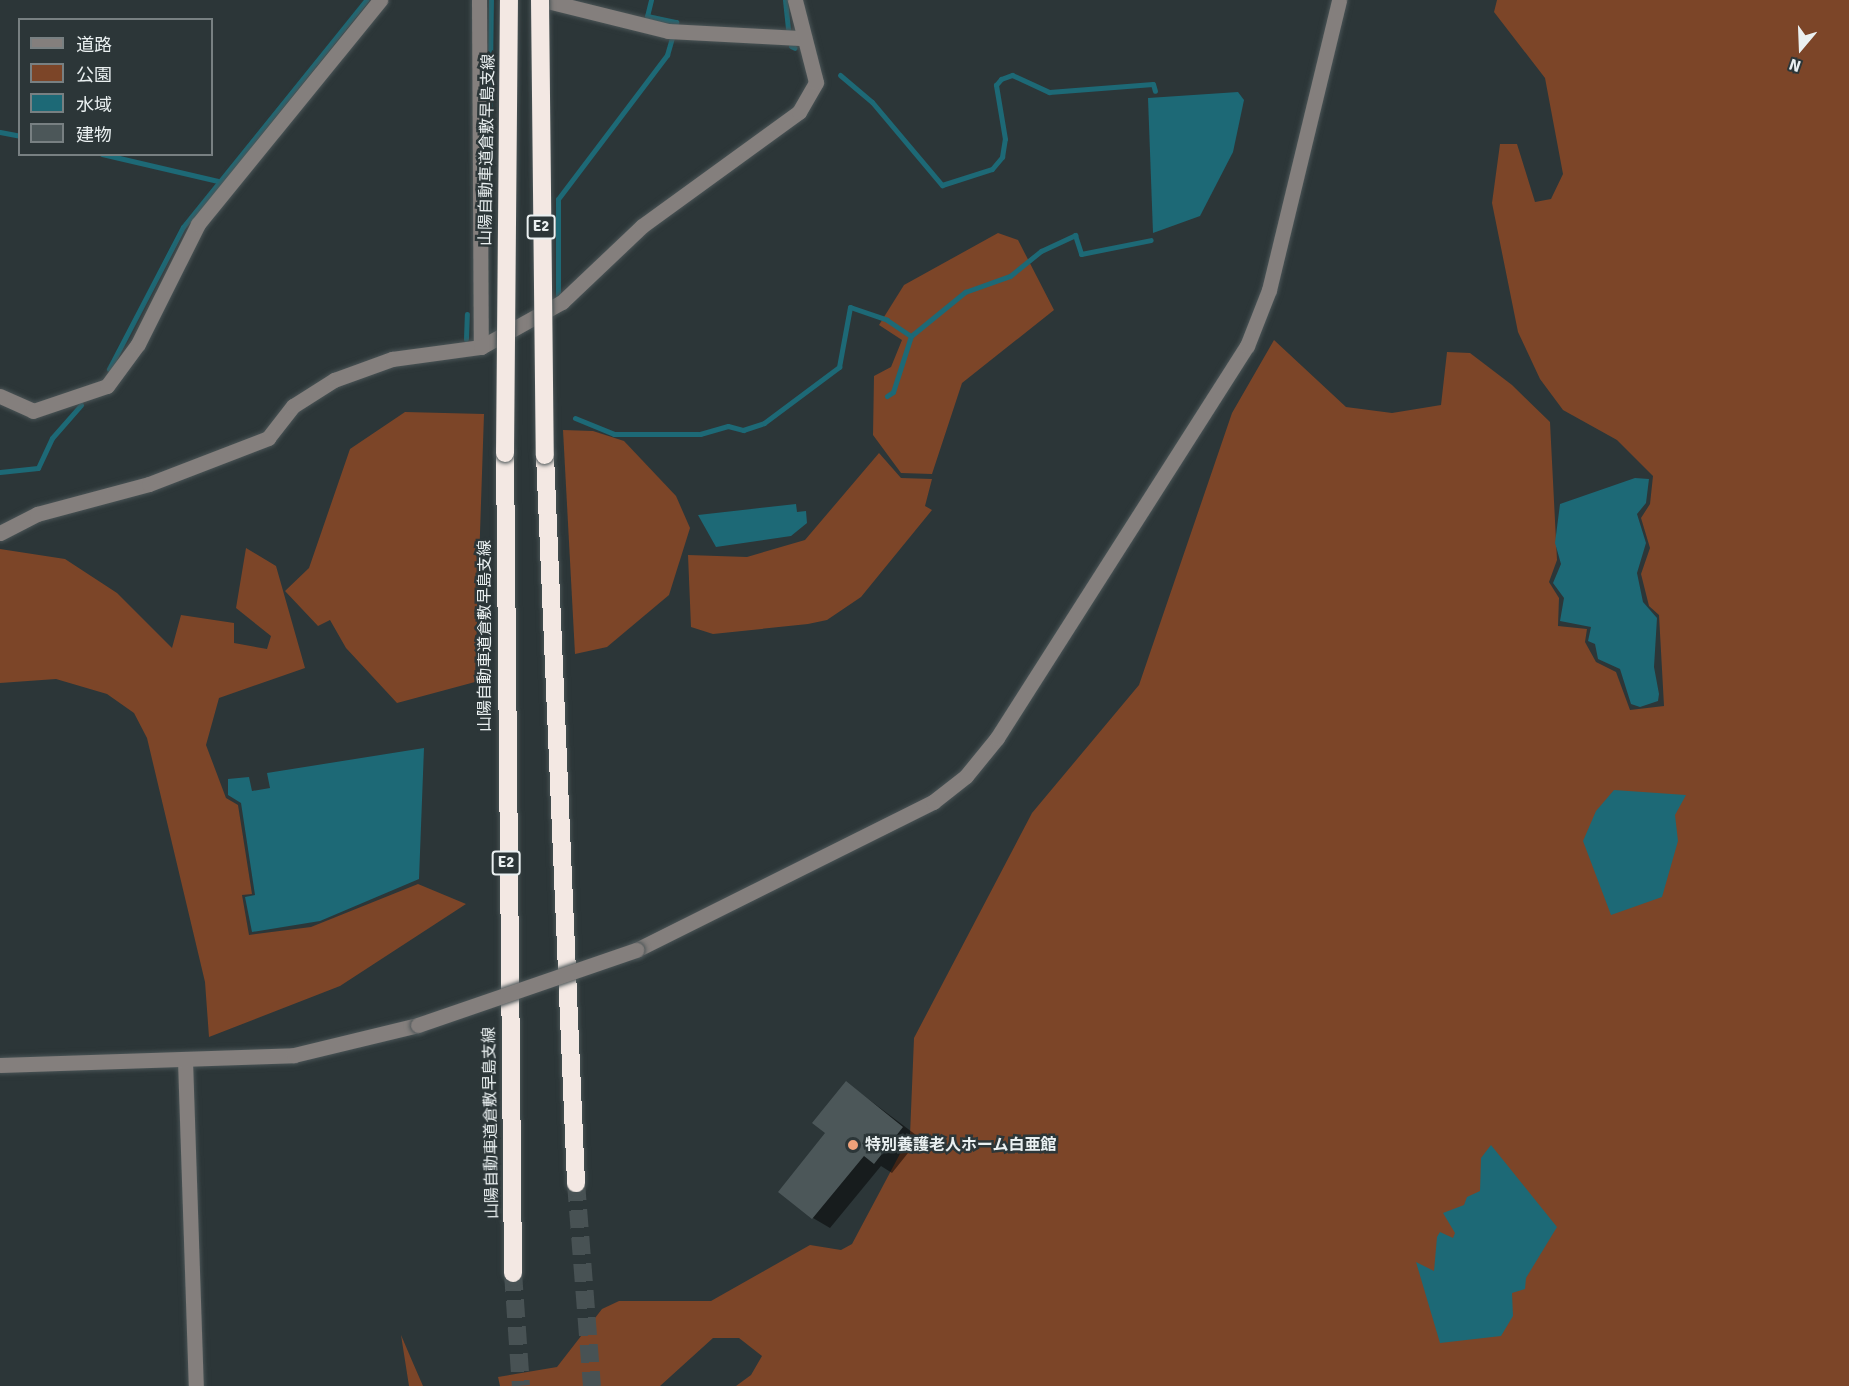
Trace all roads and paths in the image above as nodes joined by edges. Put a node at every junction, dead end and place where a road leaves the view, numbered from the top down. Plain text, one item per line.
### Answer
1 (380, 0) edge
2 (479, 0) edge
3 (509, 0) edge
4 (542, 0) edge
5 (795, 0) edge
6 (1340, 0) edge
7 (571, 3) edge
8 (800, 38) junction
9 (481, 347) junction
10 (0, 396) edge
11 (0, 533) edge
12 (185, 1060) junction
13 (0, 1065) edge
14 (576, 1183) tunnel mouth
15 (513, 1273) tunnel mouth
16 (196, 1386) edge

1 - 10 street
2 - 9 street
3 - 15 highway, 山陽自動車道倉敷早島支線 / E2, bridge
4 - 7 street
4 - 14 highway, E2, bridge
5 - 8 street
6 - 12 street, bridge
7 - 8 street
8 - 9 street
9 - 11 street
12 - 13 street
12 - 16 street

